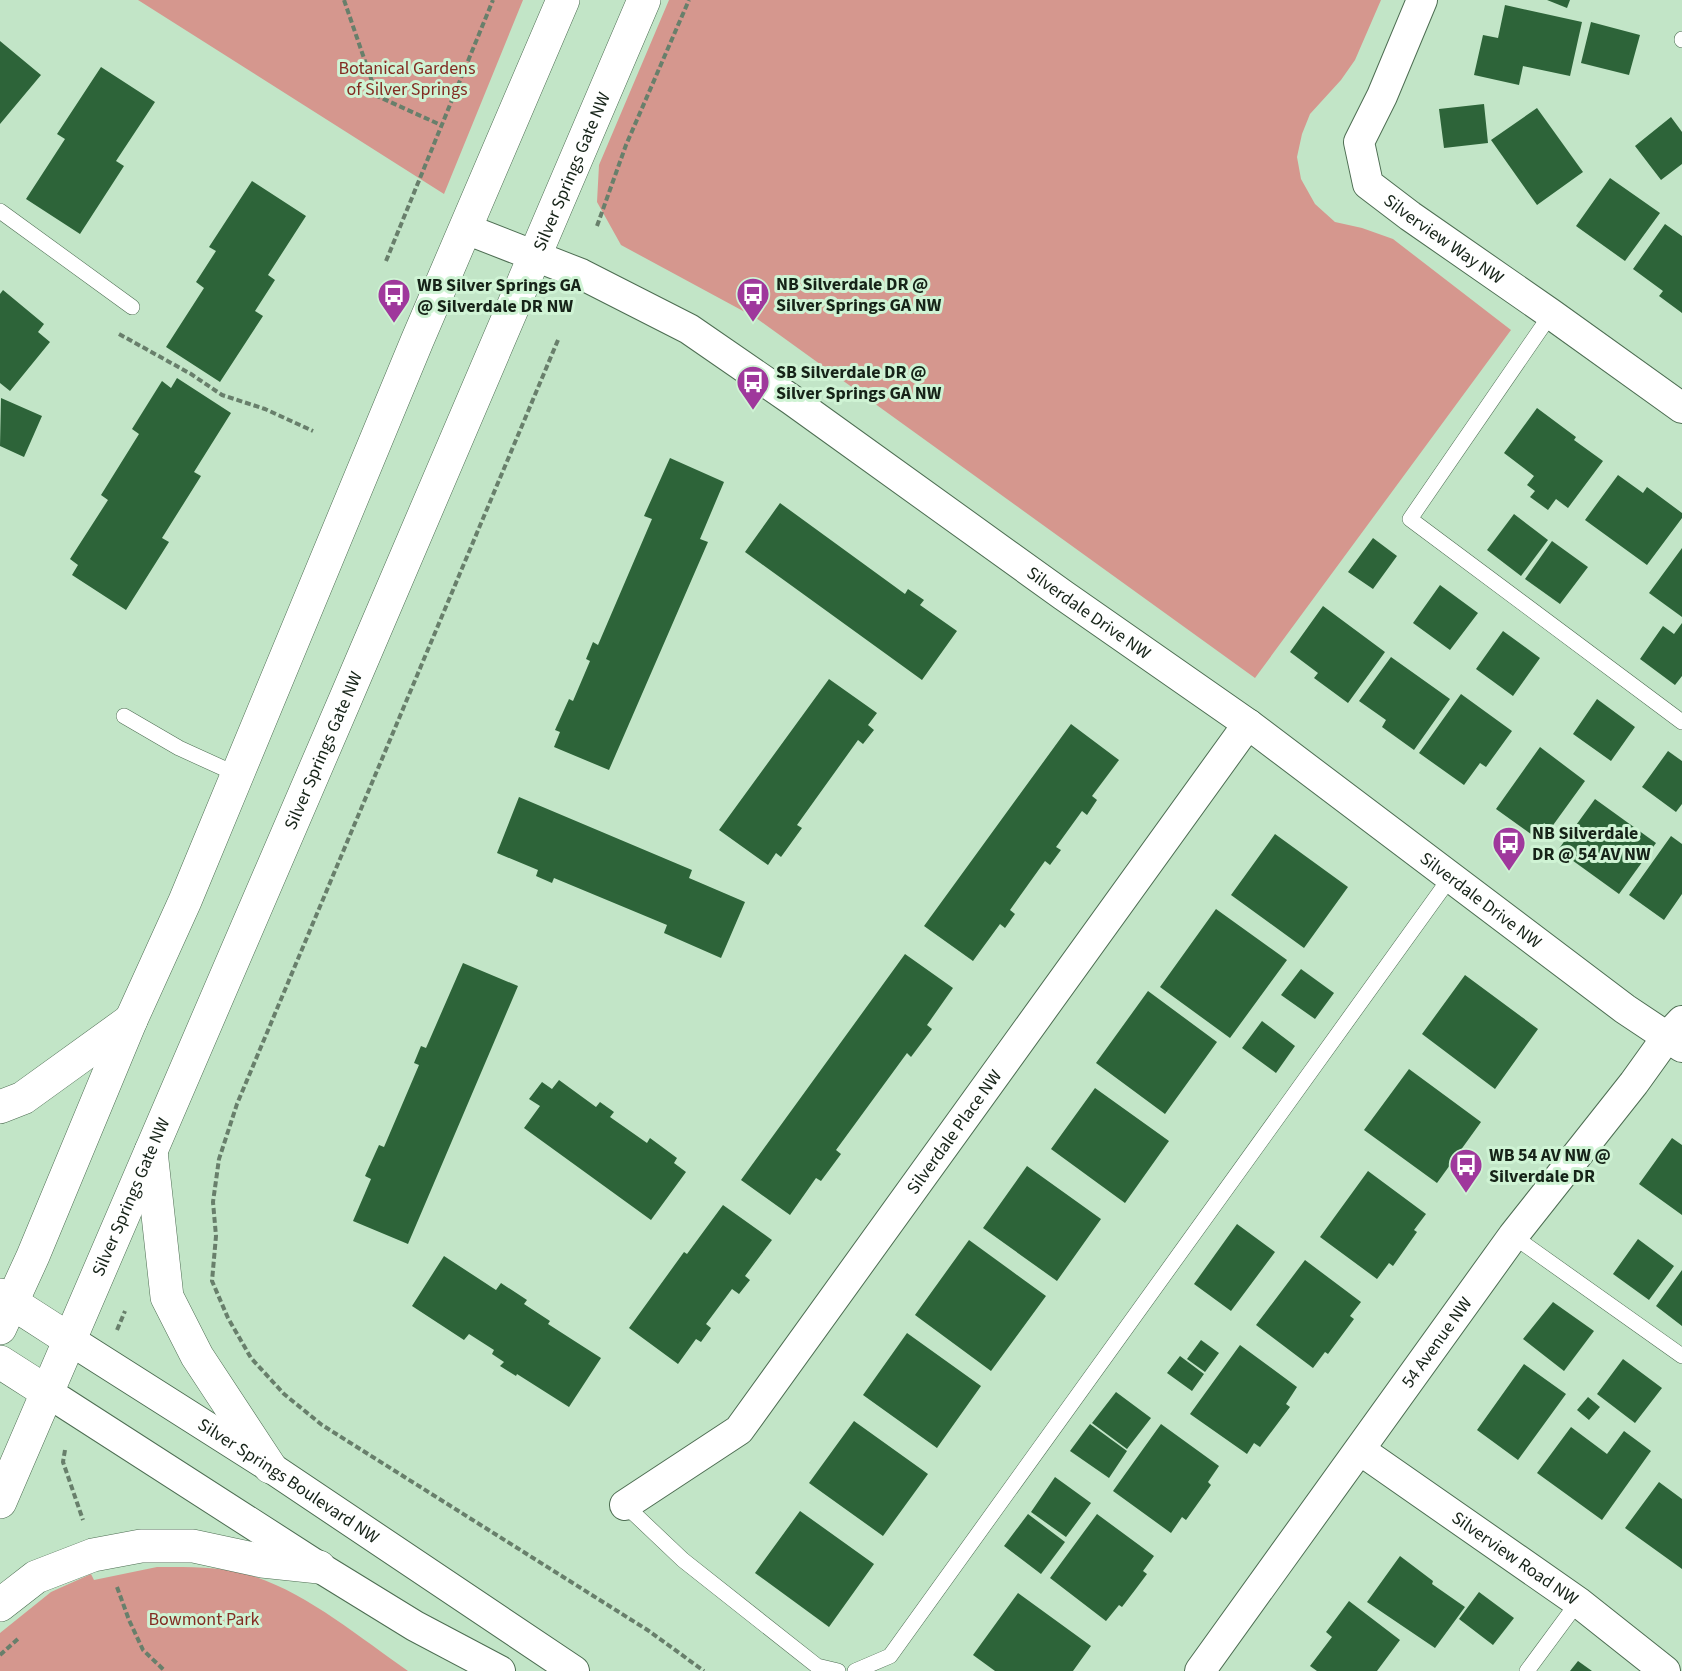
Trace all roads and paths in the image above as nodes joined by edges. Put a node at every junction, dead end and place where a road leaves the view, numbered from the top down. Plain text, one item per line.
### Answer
1 (344, 0) edge
2 (493, 0) edge
3 (563, 0) edge
4 (644, 0) edge
5 (689, 0) edge
6 (1422, 0) edge
7 (443, 126) junction
8 (0, 212) edge
9 (597, 226) dead end
10 (466, 229) junction
11 (536, 257) junction
12 (386, 261) dead end
13 (132, 307) dead end
14 (1551, 314) junction
15 (119, 334) dead end
16 (558, 340) dead end
17 (1682, 408) edge
18 (313, 431) dead end
19 (124, 716) dead end
20 (1682, 722) edge
21 (1248, 724) junction
22 (236, 774) junction
23 (1450, 878) junction
24 (131, 1020) junction
25 (1677, 1035) edge
26 (0, 1107) edge
27 (151, 1148) junction
28 (1513, 1236) junction
29 (4, 1308) edge
30 (125, 1311) dead end
31 (117, 1330) dead end
32 (70, 1340) junction
33 (1682, 1356) edge
34 (0, 1362) edge
35 (47, 1392) junction
36 (65, 1450) dead end
37 (1360, 1450) junction
38 (270, 1467) junction
39 (0, 1502) edge
40 (625, 1505) joint
41 (85, 1527) dead end
42 (319, 1567) junction
43 (114, 1579) dead end
44 (1578, 1602) junction
45 (0, 1605) edge
46 (165, 1671) edge
47 (500, 1671) edge
48 (574, 1671) edge
49 (704, 1671) edge
50 (838, 1671) edge
51 (855, 1671) edge
52 (1200, 1671) edge
53 (1527, 1671) edge
54 (1665, 1671) edge

1 - 7 path
2 - 7 path
3 - 10 street
4 - 11 street, Silver Springs Gate NW
5 - 9 path
6 - 14 street, Silverview Way NW
7 - 12 path
8 - 13 lane
10 - 11 street, Silverdale Drive NW
10 - 22 street
11 - 21 street, Silverdale Drive NW
11 - 27 street, Silver Springs Gate NW
14 - 17 street, Silverview Way NW
14 - 20 lane
15 - 18 path
16 - 49 path
19 - 22 lane
21 - 23 street, Silverdale Drive NW
21 - 40 street, Silverdale Place NW
22 - 24 street
23 - 25 street, Silverdale Drive NW
23 - 51 lane
24 - 26 street
24 - 29 street
25 - 28 street, 54 Avenue NW
27 - 32 street, Silver Springs Gate NW
27 - 38 street
28 - 33 lane
28 - 37 street, 54 Avenue NW
29 - 32 street, Silver Springs Boulevard NW
30 - 31 path
32 - 35 street, Silver Springs Gate NW
32 - 38 street, Silver Springs Boulevard NW
34 - 35 street
35 - 39 street, Silver Springs Gate NW
35 - 42 street
36 - 41 path
37 - 44 street, Silverview Road NW
37 - 52 street, 54 Avenue NW
38 - 48 street, Silver Springs Boulevard NW
40 - 50 lane
42 - 45 street
42 - 47 street
43 - 46 path
44 - 53 lane
44 - 54 street, Silverview Road NW

